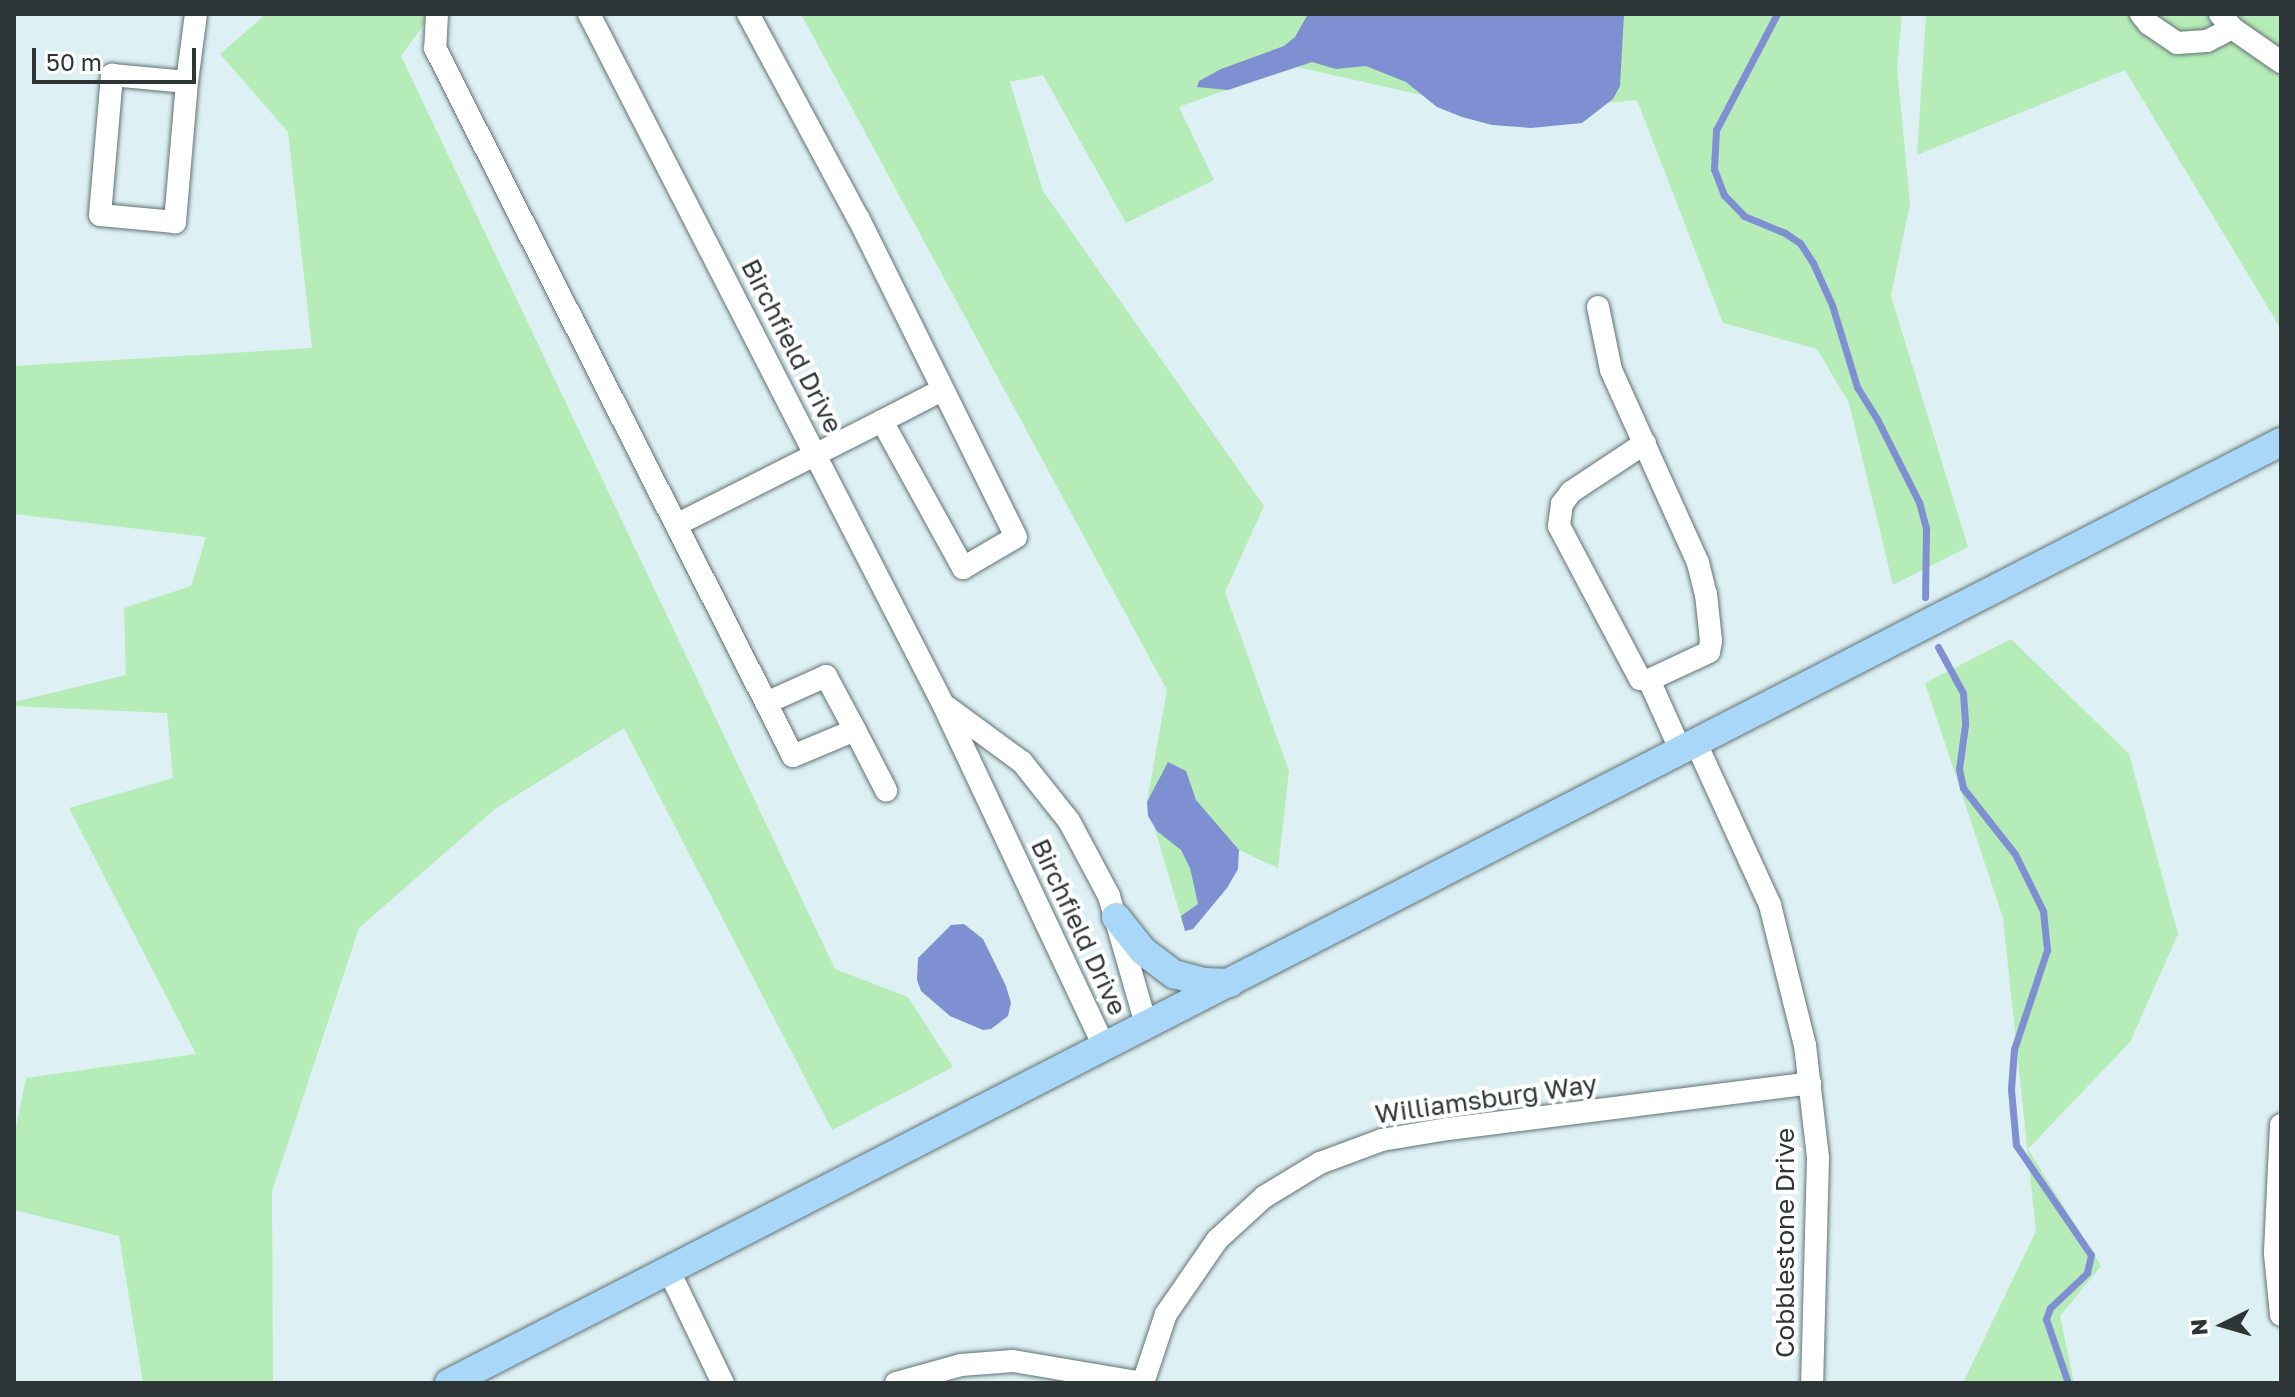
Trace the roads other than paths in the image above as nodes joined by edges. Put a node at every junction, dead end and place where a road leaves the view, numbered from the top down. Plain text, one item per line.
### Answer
1 (196, 14) edge
2 (437, 14) edge
3 (589, 14) edge
4 (748, 14) edge
5 (2141, 14) edge
6 (2226, 21) edge
7 (2281, 62) edge
8 (187, 82) junction
9 (1598, 307) dead end
10 (942, 390) junction
11 (882, 421) junction
12 (2281, 442) edge
13 (1645, 443) junction
14 (816, 453) junction
15 (678, 524) junction
16 (1649, 680) junction
17 (766, 703) junction
18 (943, 704) junction
19 (855, 730) junction
20 (1688, 745) junction
21 (886, 790) dead end
22 (1116, 917) junction
23 (1231, 983) junction
24 (1146, 1024) junction
25 (1103, 1044) junction
26 (1810, 1083) junction
27 (2281, 1125) edge
28 (669, 1271) junction
29 (2281, 1315) edge
30 (449, 1383) edge
31 (723, 1383) edge
32 (896, 1383) edge
33 (1143, 1383) edge
34 (1812, 1383) edge

1 - 8 street
2 - 15 street
3 - 14 street, Birchfield Drive
4 - 10 street
5 - 6 street
6 - 7 street
8 - 8 street
9 - 13 street
10 - 11 street
10 - 11 street
11 - 14 street
12 - 20 main road
13 - 16 street
13 - 16 street, Cobblestone Drive
14 - 15 street
14 - 18 street, Birchfield Drive
15 - 17 street
16 - 20 street, Cobblestone Drive
17 - 19 street
17 - 19 street
18 - 22 street, Birchfield Drive
18 - 25 street, Birchfield Drive
19 - 21 street
20 - 23 main road
20 - 26 street, Cobblestone Drive
22 - 23 main road
22 - 24 street, Birchfield Drive
23 - 24 main road
24 - 25 main road
25 - 28 main road
26 - 33 street, Williamsburg Way
26 - 34 street, Cobblestone Drive
27 - 29 street
28 - 30 main road
28 - 31 street
32 - 33 street

